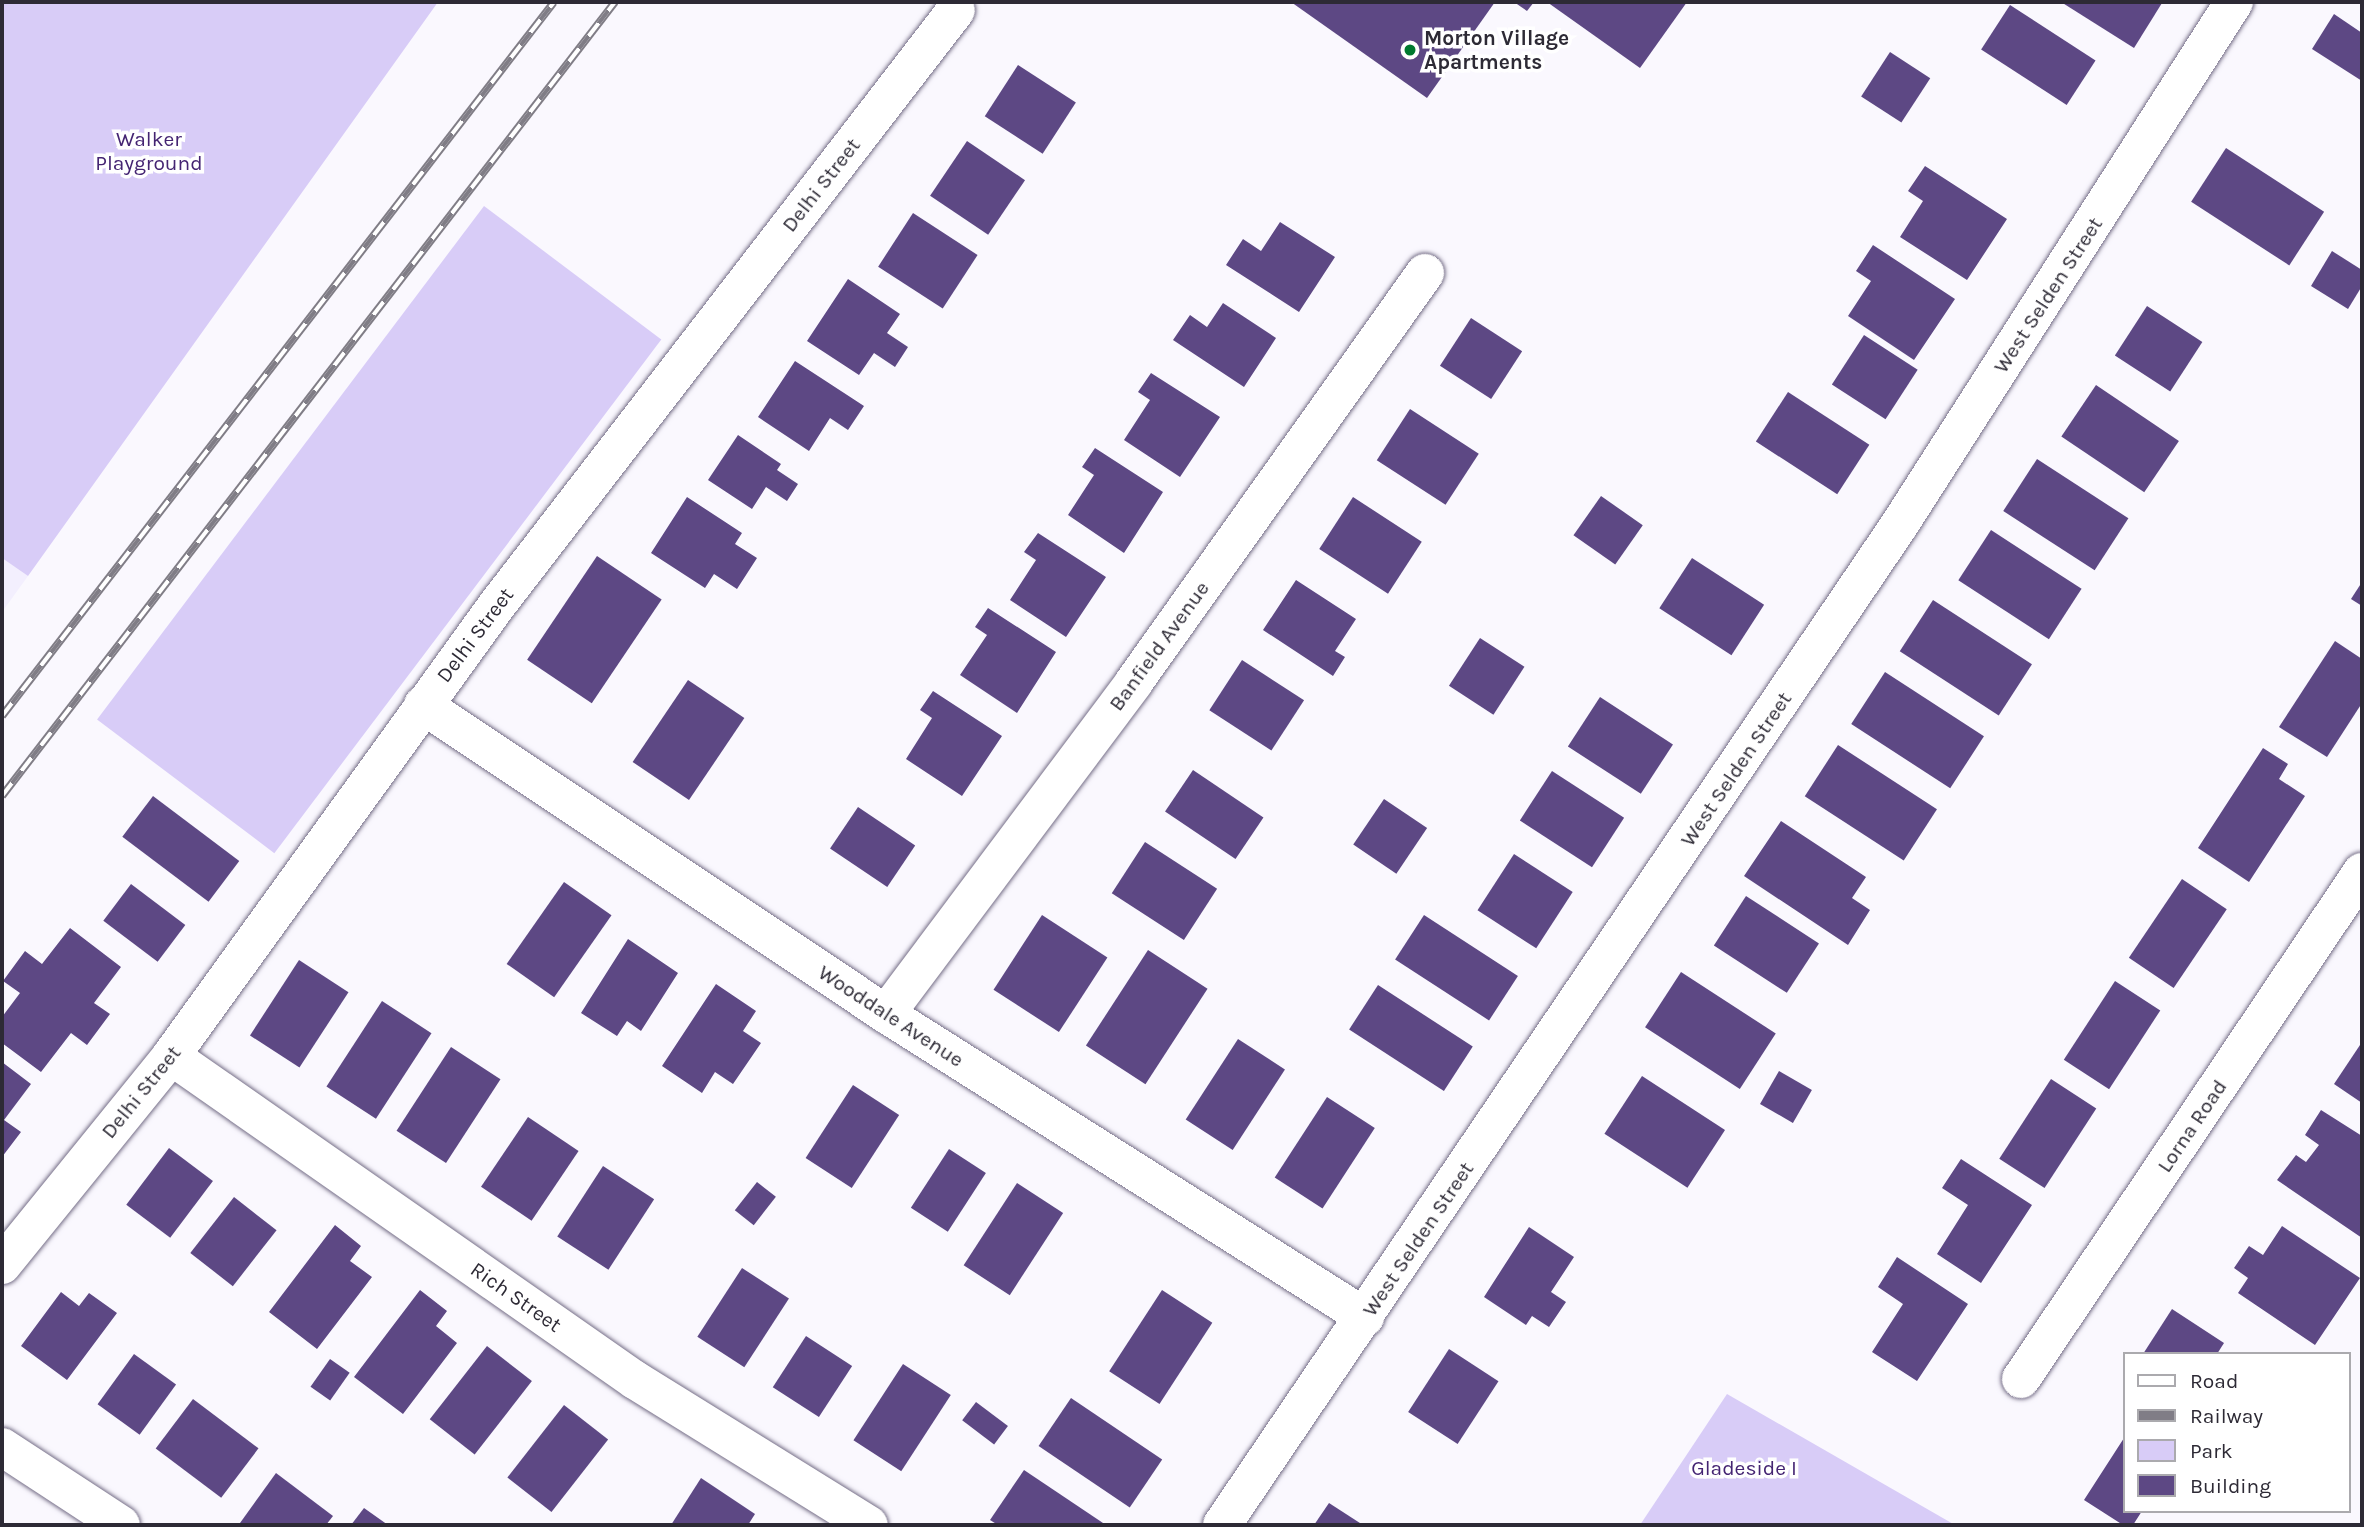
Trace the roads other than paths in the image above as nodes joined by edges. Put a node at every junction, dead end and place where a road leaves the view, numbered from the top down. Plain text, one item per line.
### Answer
1 (2234, 2) edge
2 (956, 10) dead end
3 (1425, 273) dead end
4 (423, 705) junction
5 (2362, 872) edge
6 (886, 1014) junction
7 (170, 1056) junction
8 (2, 1265) edge
9 (1365, 1317) junction
10 (2021, 1379) dead end
11 (2, 1447) edge
12 (121, 1525) edge
13 (869, 1525) edge
14 (1222, 1525) edge

1 - 9 street, West Selden Street
2 - 4 street, Delhi Street
3 - 6 street, Banfield Avenue
4 - 6 street, Wooddale Avenue
4 - 7 street, Delhi Street
5 - 10 street, Lorna Road
6 - 9 street, Wooddale Avenue
7 - 8 street, Delhi Street
7 - 13 street, Rich Street
9 - 14 street, West Selden Street
11 - 12 street

